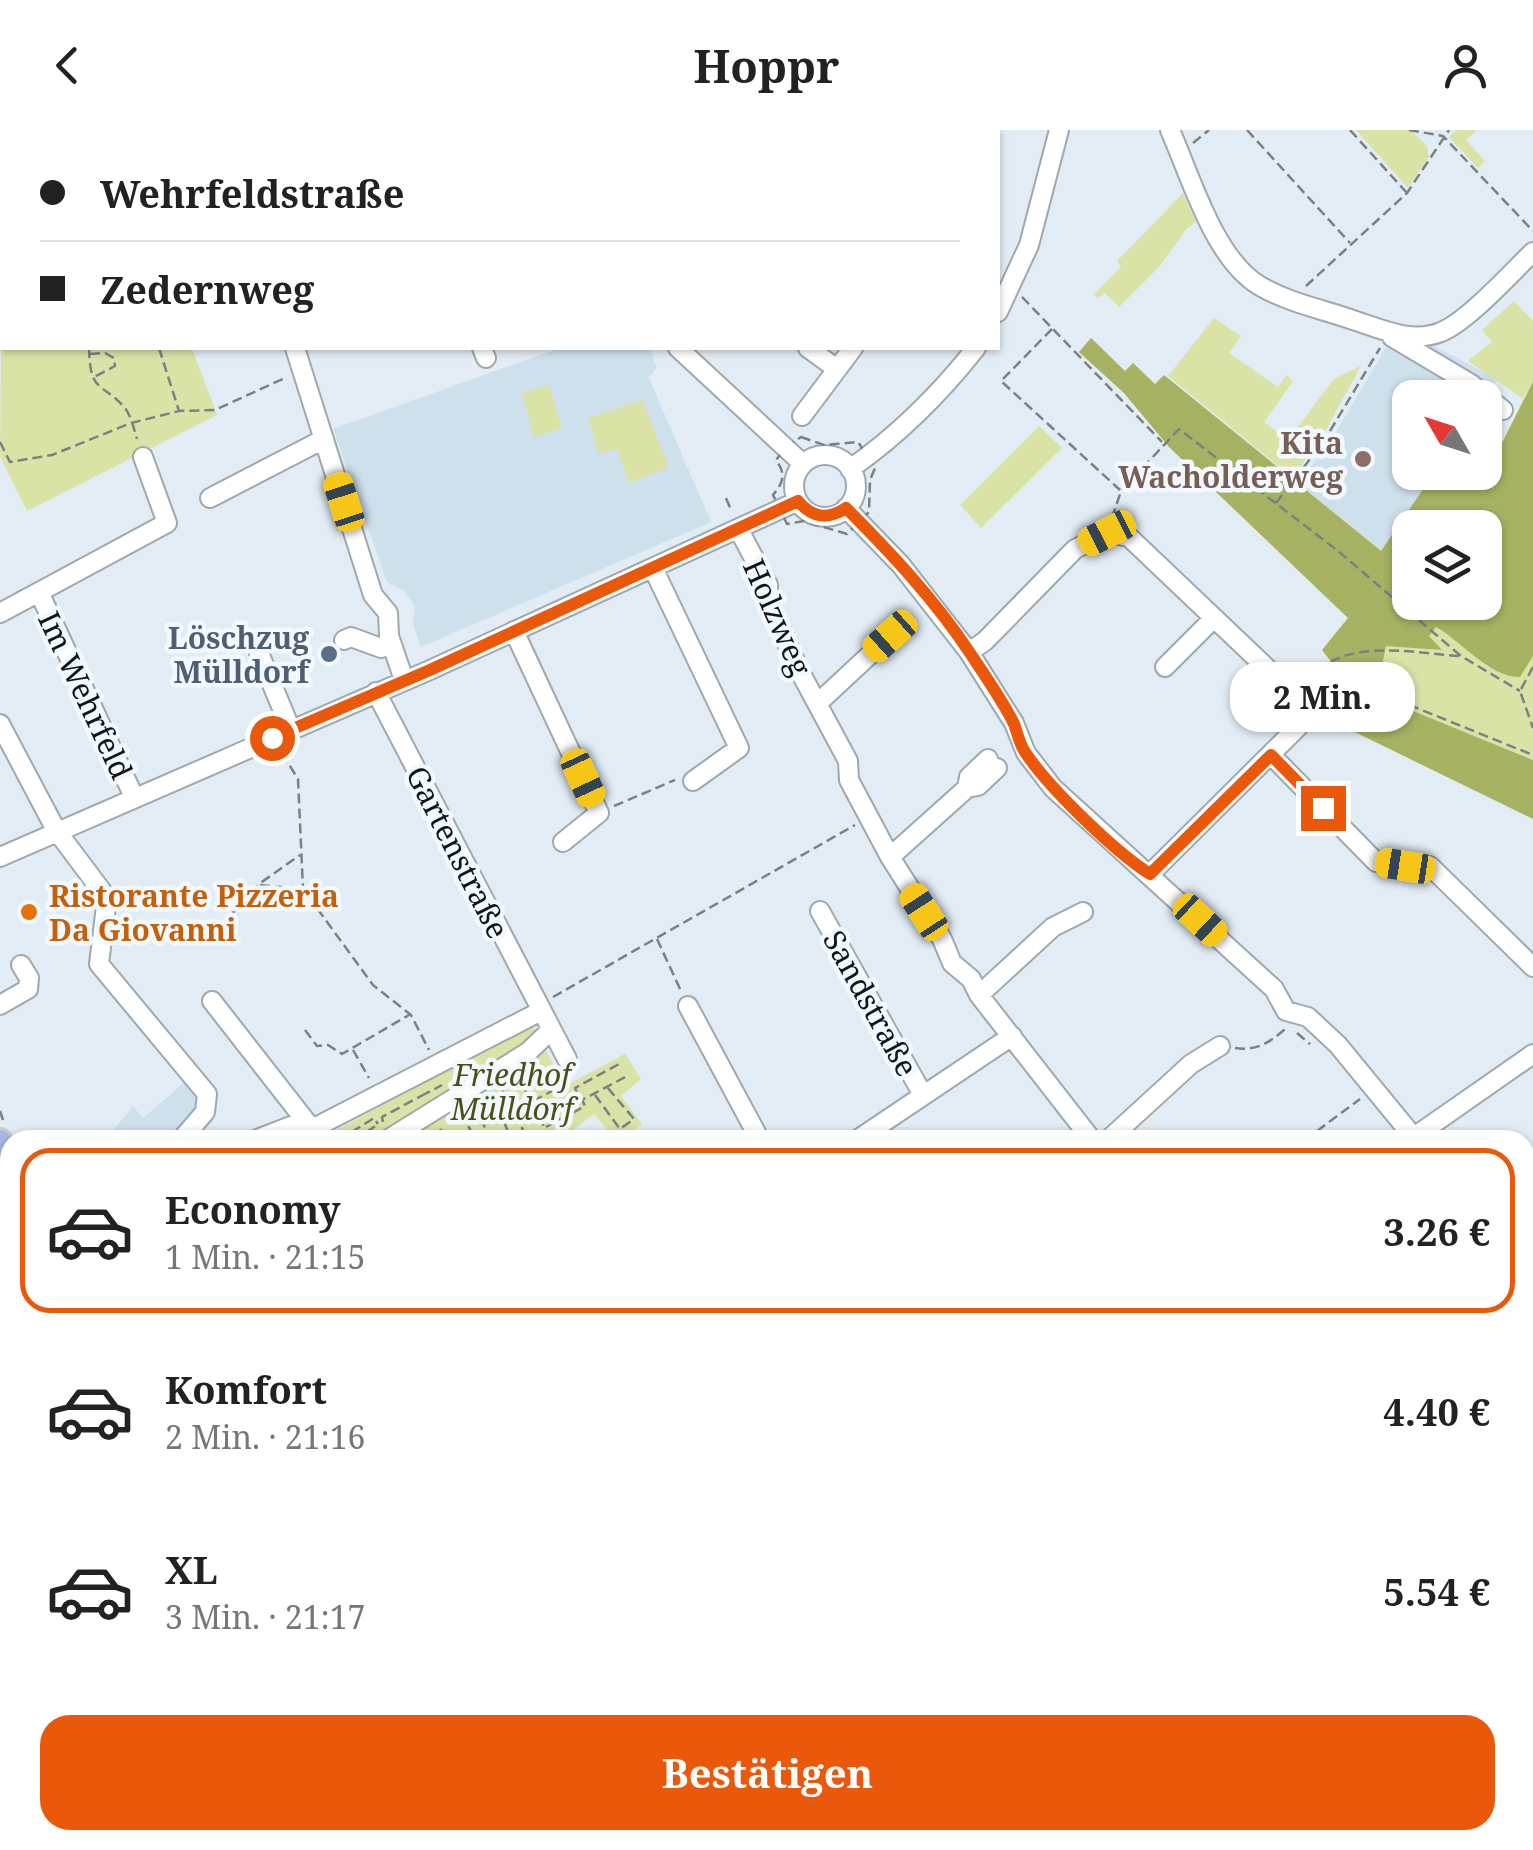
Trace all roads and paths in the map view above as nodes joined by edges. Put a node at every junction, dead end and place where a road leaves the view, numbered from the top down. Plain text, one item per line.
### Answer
1 (1059, 130) edge
2 (1170, 130) edge
3 (1209, 130) edge
4 (1246, 130) edge
5 (1350, 130) edge
6 (1409, 130) edge
7 (1449, 130) edge
8 (1443, 136) junction
9 (1180, 153) junction
10 (1407, 193) junction
11 (1533, 232) edge
12 (1351, 244) junction
13 (1533, 252) edge
14 (1011, 286) junction
15 (1290, 300) junction
16 (1000, 308) edge
17 (1052, 330) junction
18 (1390, 332) junction
19 (89, 350) edge
20 (160, 350) edge
21 (296, 350) edge
22 (680, 350) edge
23 (811, 350) edge
24 (851, 350) edge
25 (974, 350) edge
26 (89, 354) junction
27 (837, 369) junction
28 (302, 370) junction
29 (93, 377) junction
30 (1503, 410) dead end
31 (179, 412) junction
32 (802, 416) dead end
33 (132, 422) junction
34 (324, 439) junction
35 (0, 442) edge
36 (1163, 444) junction
37 (786, 447) junction
38 (143, 457) joint
39 (868, 457) junction
40 (803, 464) junction
41 (850, 469) junction
42 (1121, 491) junction
43 (210, 498) dead end
44 (798, 501) junction
45 (1275, 504) junction
46 (780, 510) junction
47 (857, 510) junction
48 (739, 530) junction
49 (1107, 533) junction
50 (653, 568) junction
51 (39, 592) junction
52 (0, 613) edge
53 (1214, 618) junction
54 (514, 632) junction
55 (890, 636) dead end
56 (344, 640) dead end
57 (392, 644) junction
58 (969, 652) junction
59 (259, 653) dead end
60 (1461, 656) junction
61 (1331, 663) junction
62 (1165, 667) dead end
63 (1533, 667) edge
64 (404, 680) junction
65 (1520, 691) junction
66 (376, 692) junction
67 (1298, 698) junction
68 (818, 703) junction
69 (0, 724) edge
70 (1533, 728) edge
71 (291, 730) junction
72 (272, 738) junction
73 (1271, 755) junction
74 (1533, 755) edge
75 (992, 764) dead end
76 (693, 781) joint
77 (134, 797) junction
78 (599, 813) junction
79 (869, 817) junction
80 (56, 830) junction
81 (564, 842) dead end
82 (302, 854) junction
83 (0, 857) edge
84 (890, 857) junction
85 (1150, 874) junction
86 (260, 884) junction
87 (303, 889) junction
88 (820, 912) dead end
89 (1083, 912) dead end
90 (230, 916) dead end
91 (656, 938) junction
92 (21, 965) dead end
93 (1533, 967) edge
94 (979, 995) junction
95 (212, 1001) dead end
96 (0, 1005) edge
97 (688, 1006) joint
98 (539, 1008) junction
99 (411, 1015) junction
100 (1302, 1016) junction
101 (306, 1030) dead end
102 (550, 1030) junction
103 (1012, 1036) junction
104 (1220, 1046) joint
105 (353, 1048) junction
106 (1533, 1054) edge
107 (567, 1059) dead end
108 (437, 1064) junction
109 (619, 1064) dead end
110 (495, 1072) junction
111 (629, 1074) dead end
112 (546, 1076) dead end
113 (373, 1084) dead end
114 (607, 1086) junction
115 (1374, 1087) junction
116 (524, 1088) junction
117 (552, 1091) dead end
118 (459, 1094) junction
119 (594, 1094) junction
120 (578, 1095) junction
121 (923, 1095) junction
122 (582, 1100) junction
123 (532, 1102) junction
124 (539, 1116) junction
125 (545, 1128) joint
126 (312, 1129) junction
127 (190, 1130) edge
128 (281, 1130) edge
129 (355, 1130) edge
130 (383, 1130) edge
131 (393, 1130) edge
132 (472, 1130) edge
133 (484, 1130) edge
134 (510, 1130) edge
135 (523, 1130) edge
136 (755, 1130) edge
137 (872, 1130) edge
138 (1084, 1130) edge
139 (1119, 1130) edge
140 (1318, 1130) edge
141 (1409, 1130) edge
142 (1426, 1130) edge

1 - 14 street
2 - 9 street
3 - 9 path
4 - 12 path
5 - 10 path
6 - 8 path
7 - 8 path
8 - 10 path
8 - 11 path
9 - 15 street
10 - 12 path
12 - 15 path
13 - 18 street
14 - 16 street
14 - 17 path
15 - 18 street
17 - 36 path
17 - 42 path
18 - 30 street
18 - 45 path
19 - 26 path
20 - 31 path
21 - 28 street
22 - 37 street
23 - 27 street
24 - 27 street
25 - 39 street
26 - 29 path
26 - 29 path
27 - 32 street
28 - 31 path
28 - 34 street
29 - 33 path
31 - 33 path
33 - 35 path
33 - 38 path
34 - 43 street
34 - 57 street
36 - 42 path
36 - 45 path
37 - 39 path
37 - 40 street
37 - 46 path
38 - 51 street, Im Wehrfeld
39 - 41 street
39 - 47 path
40 - 41 street
40 - 44 street
41 - 47 street
42 - 49 path
44 - 46 street
44 - 47 street
45 - 60 path
46 - 47 path
46 - 48 street
47 - 58 street
48 - 50 street
48 - 68 street, Holzweg
49 - 53 street
49 - 58 street
50 - 54 street
50 - 76 street
51 - 52 street, Im Wehrfeld
51 - 77 street, Im Wehrfeld
53 - 62 street
53 - 67 street
54 - 64 street
54 - 78 street
55 - 68 street, Holzweg
56 - 57 street
57 - 64 street
58 - 85 street
59 - 71 street
60 - 61 path
60 - 65 path
61 - 67 path
61 - 74 path
63 - 65 path
64 - 66 street
65 - 70 path
66 - 71 street
66 - 98 street, Gartenstraße
67 - 73 street
68 - 79 street, Holzweg
69 - 80 street
71 - 72 street
72 - 77 street
72 - 82 path
73 - 85 street
73 - 93 street
75 - 84 street
76 - 78 path
77 - 80 street
78 - 81 street
79 - 84 street, Holzweg
79 - 91 path
80 - 83 street
80 - 127 street
82 - 86 path
82 - 87 path
84 - 94 street, Holzweg
85 - 100 street
86 - 87 path
86 - 90 path
87 - 99 path
88 - 121 street, Sandstraße
89 - 94 street
91 - 97 path
91 - 98 path
92 - 96 street
94 - 103 street, Holzweg
95 - 126 street
97 - 136 street
98 - 102 street, Gartenstraße
98 - 108 street
99 - 105 path
99 - 108 path
100 - 104 path
100 - 115 street
101 - 105 path
102 - 107 street, Gartenstraße
102 - 110 street
103 - 121 street, Sandstraße
103 - 138 street, Holzweg
104 - 139 street
105 - 113 path
106 - 142 street
108 - 126 street
109 - 120 path
110 - 116 path
110 - 118 street
110 - 134 path
110 - 135 path
111 - 114 path
112 - 116 path
114 - 119 path
114 - 119 path
115 - 140 path
115 - 141 street
116 - 123 path
117 - 123 path
118 - 131 street
118 - 132 path
118 - 133 path
119 - 122 path
120 - 122 path
120 - 124 path
121 - 137 street, Sandstraße
122 - 125 path
123 - 124 path
124 - 125 path
126 - 128 street
129 - 130 path

